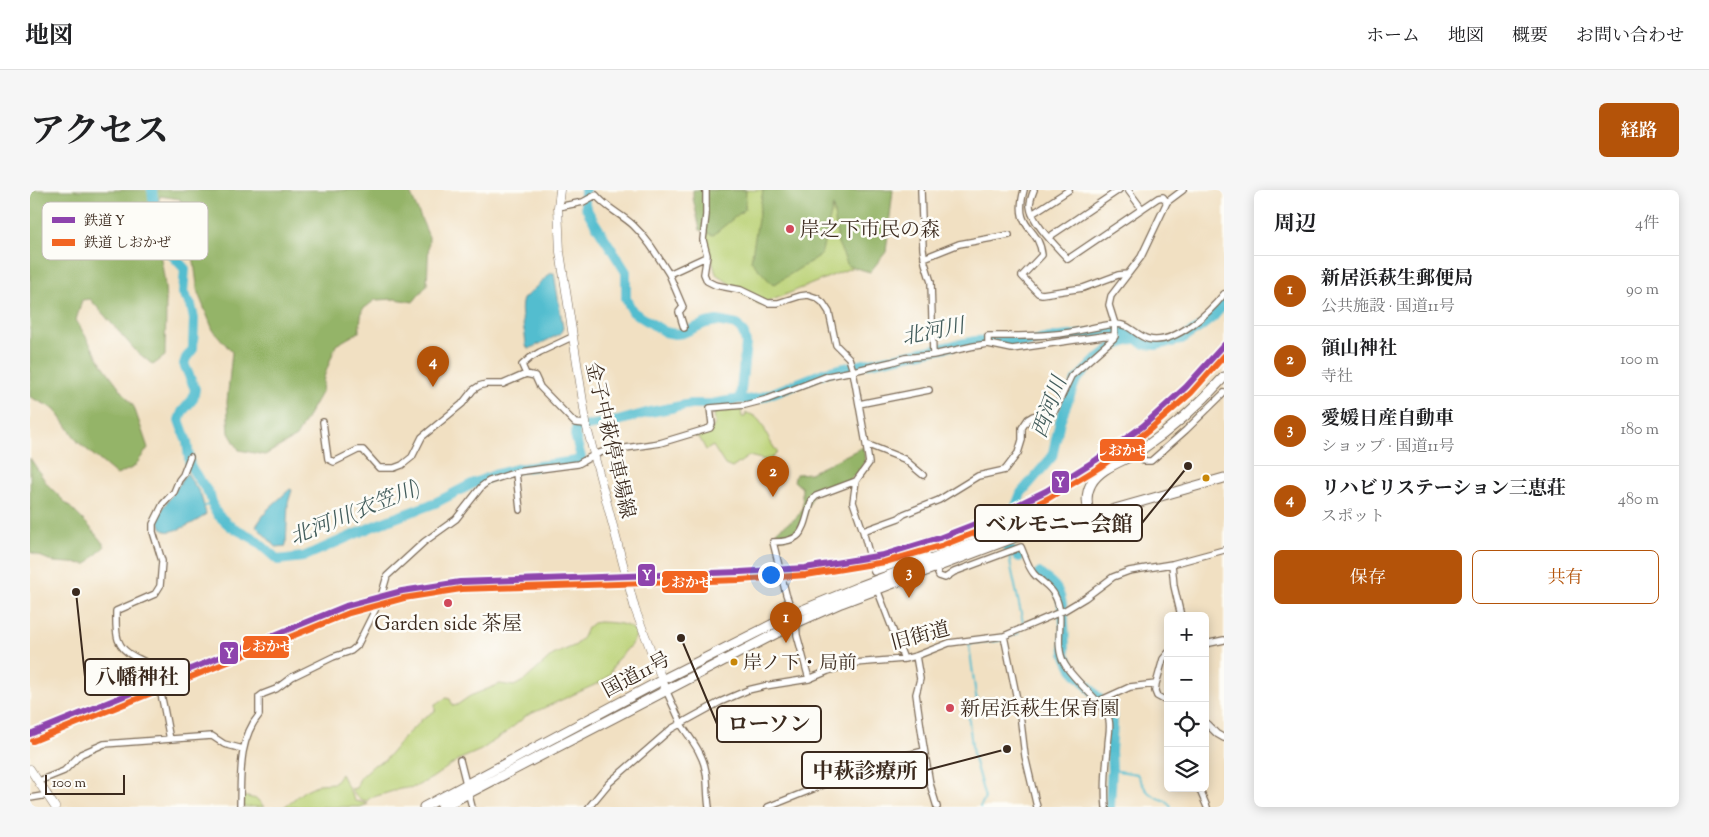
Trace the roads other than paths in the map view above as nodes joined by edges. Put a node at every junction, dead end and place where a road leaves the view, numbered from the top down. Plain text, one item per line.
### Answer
1 (560, 190) edge
2 (706, 190) edge
3 (921, 190) edge
4 (1024, 190) edge
5 (1034, 190) edge
6 (1070, 190) edge
7 (1119, 190) edge
8 (1128, 190) edge
9 (1183, 190) edge
10 (598, 192) edge
11 (1167, 202) junction
12 (558, 207) junction
13 (1142, 209) junction
14 (1032, 214) junction
15 (1009, 234) dead end
16 (1050, 237) junction
17 (706, 257) junction
18 (924, 258) junction
19 (669, 274) junction
20 (1127, 274) junction
21 (1224, 294) edge
22 (1115, 325) junction
23 (684, 328) dead end
24 (1115, 335) junction
25 (572, 338) junction
26 (988, 341) junction
27 (932, 352) junction
28 (853, 368) junction
29 (526, 374) junction
30 (1224, 377) edge
31 (929, 390) dead end
32 (1224, 393) edge
33 (859, 404) junction
34 (323, 422) dead end
35 (587, 426) junction
36 (866, 444) junction
37 (1139, 452) junction
38 (594, 454) junction
39 (189, 460) dead end
40 (516, 472) junction
41 (923, 475) dead end
42 (1224, 478) edge
43 (856, 480) junction
44 (520, 510) dead end
45 (1089, 514) junction
46 (864, 531) junction
47 (1224, 550) edge
48 (933, 564) junction
49 (1172, 564) junction
50 (877, 589) junction
51 (1061, 612) junction
52 (1180, 612) edge
53 (792, 614) junction
54 (796, 623) junction
55 (1004, 638) junction
56 (1224, 640) edge
57 (1209, 643) edge
58 (916, 656) junction
59 (1165, 657) edge
60 (904, 659) junction
61 (809, 678) junction
62 (662, 680) junction
63 (1156, 684) junction
64 (666, 690) junction
65 (1164, 700) edge
66 (1100, 701) junction
67 (680, 723) junction
68 (1209, 726) edge
69 (1224, 738) edge
70 (170, 739) junction
71 (243, 749) junction
72 (924, 751) junction
73 (460, 760) dead end
74 (30, 769) edge
75 (39, 781) junction
76 (468, 788) junction
77 (1201, 792) edge
78 (48, 795) junction
79 (30, 798) edge
80 (55, 807) edge
81 (240, 807) edge
82 (424, 807) edge
83 (442, 807) edge
84 (472, 807) edge
85 (589, 807) edge
86 (710, 807) edge
87 (768, 807) edge
88 (937, 807) edge
89 (1037, 807) edge
90 (1106, 807) edge
91 (1207, 807) edge

1 - 12 main road, 金子中萩停車場線
2 - 17 street
3 - 18 street
4 - 20 street
5 - 14 street
6 - 14 street
7 - 16 street
8 - 13 street
9 - 11 street
10 - 12 street
10 - 19 street
11 - 13 street
11 - 20 street
12 - 25 main road, 金子中萩停車場線
13 - 16 street
14 - 16 street
15 - 18 street
17 - 19 street
17 - 28 street
18 - 27 street
19 - 23 street
20 - 22 street
21 - 22 street
22 - 24 street
22 - 26 street
24 - 26 street
24 - 46 street
25 - 29 street
25 - 35 main road, 金子中萩停車場線
26 - 27 street
27 - 28 street
28 - 33 street
28 - 38 street
29 - 34 street
29 - 35 street
30 - 37 highway
31 - 33 street
32 - 37 street
33 - 36 street
35 - 38 main road, 金子中萩停車場線
36 - 41 street
36 - 43 street
37 - 45 highway
38 - 40 street
38 - 62 main road, 金子中萩停車場線
39 - 70 street
40 - 44 street
40 - 71 street
42 - 45 highway, 国道11号
43 - 46 street
43 - 53 street
45 - 48 highway, 国道11号
46 - 48 street
47 - 49 street, 旧街道
48 - 50 highway, 国道11号
48 - 51 street
48 - 53 highway, 国道11号
49 - 51 street, 旧街道
49 - 52 street
50 - 54 highway, 国道11号
50 - 60 street
51 - 55 street, 旧街道
51 - 66 street
53 - 54 street
53 - 62 highway, 国道11号
54 - 61 street
54 - 64 highway, 国道11号
55 - 58 street, 旧街道
55 - 89 street
56 - 57 street
58 - 60 street, 旧街道
58 - 72 street
59 - 63 street
60 - 61 street, 旧街道
61 - 67 street, 旧街道
62 - 64 main road, 金子中萩停車場線
62 - 76 highway, 国道11号
63 - 65 street
63 - 66 street
64 - 67 street
64 - 76 highway, 国道11号
66 - 90 street
67 - 85 street, 旧街道
67 - 86 street
68 - 69 street
70 - 71 street
70 - 75 street
71 - 81 street
72 - 87 street
72 - 88 street
73 - 76 street
74 - 75 main road
75 - 78 main road
76 - 82 highway, 国道11号
76 - 83 highway, 国道11号
76 - 84 street
77 - 91 street
78 - 79 street
78 - 80 main road

